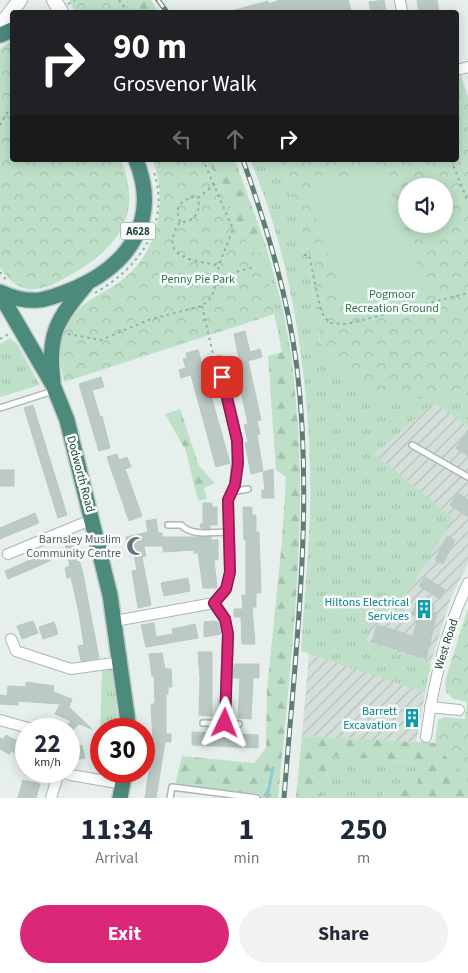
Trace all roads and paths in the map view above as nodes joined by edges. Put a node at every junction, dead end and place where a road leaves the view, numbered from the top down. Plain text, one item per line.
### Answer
1 (20, 0) edge
2 (54, 0) edge
3 (75, 0) edge
4 (65, 8) edge
5 (12, 10) edge
6 (10, 13) edge
7 (0, 26) edge
8 (10, 108) edge
9 (0, 125) edge
10 (137, 162) edge
11 (204, 162) edge
12 (452, 162) edge
13 (215, 184) junction
14 (198, 198) junction
15 (468, 202) edge
16 (180, 222) junction
17 (304, 255) dead end
18 (219, 265) junction
19 (254, 267) dead end
20 (0, 272) edge
21 (218, 277) junction
22 (88, 283) junction
23 (4, 290) edge
24 (468, 293) edge
25 (202, 306) junction
26 (13, 332) dead end
27 (62, 332) dead end
28 (0, 339) edge
29 (219, 361) joint
30 (54, 387) junction
31 (0, 408) edge
32 (412, 445) dead end
33 (468, 477) edge
34 (248, 488) dead end
35 (231, 492) junction
36 (93, 518) junction
37 (168, 526) dead end
38 (229, 532) junction
39 (8, 554) dead end
40 (468, 582) edge
41 (214, 603) junction
42 (115, 621) junction
43 (11, 639) dead end
44 (121, 662) junction
45 (430, 706) junction
46 (459, 710) dead end
47 (128, 718) edge
48 (0, 720) edge
49 (203, 723) dead end
50 (225, 723) junction
51 (15, 724) edge
52 (239, 724) dead end
53 (426, 737) dead end
54 (123, 784) edge
55 (51, 798) edge
56 (170, 798) edge
57 (257, 798) edge

1 - 5 street
2 - 4 street
3 - 4 path
6 - 7 street
8 - 9 path
10 - 22 highway, A628
11 - 13 path
12 - 15 path
13 - 14 path
13 - 18 path
14 - 16 path
14 - 16 path
16 - 18 path
17 - 24 path
18 - 21 path
19 - 21 path
20 - 23 path
21 - 25 path
22 - 23 highway, A628
22 - 30 highway, A628
23 - 30 highway, Dodworth Road / A628
25 - 27 path
25 - 29 path
26 - 28 path
29 - 35 street
30 - 31 lane
30 - 36 highway, Dodworth Road / A628
32 - 33 lane
34 - 35 lane
35 - 38 street
36 - 39 street
36 - 42 highway, Dodworth Road / A628
37 - 38 lane
38 - 41 street
40 - 45 street, West Road
41 - 42 street
41 - 50 street
42 - 44 highway, Dodworth Road / A628
43 - 44 street
44 - 47 highway, Dodworth Road / A628
45 - 46 street
45 - 53 street, West Road
48 - 51 street
49 - 50 lane
50 - 52 lane
54 - 55 street
56 - 57 lane

